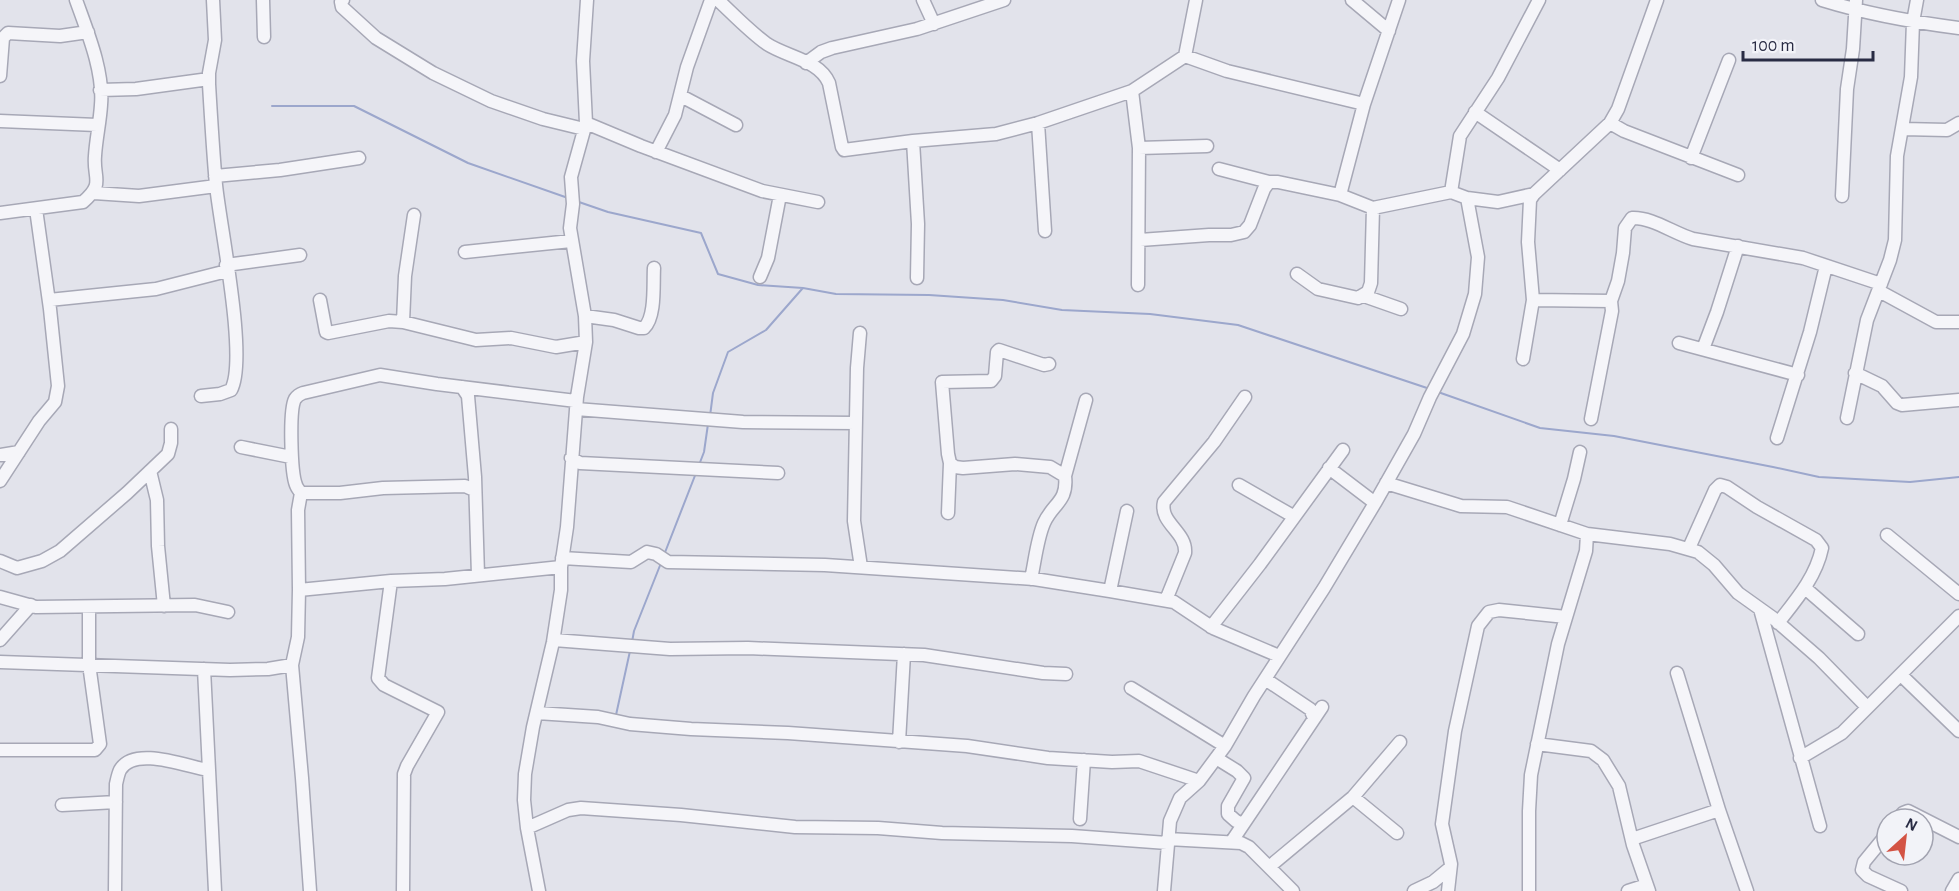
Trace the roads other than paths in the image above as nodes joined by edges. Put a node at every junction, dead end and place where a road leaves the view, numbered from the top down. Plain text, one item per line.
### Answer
1 (76, 0) edge
2 (213, 0) edge
3 (263, 0) edge
4 (343, 0) edge
5 (587, 0) edge
6 (711, 0) edge
7 (718, 0) edge
8 (923, 0) edge
9 (1004, 0) edge
10 (1196, 0) edge
11 (1352, 0) edge
12 (1399, 0) edge
13 (1539, 0) edge
14 (1658, 0) edge
15 (1822, 0) edge
16 (1917, 0) edge
17 (1855, 5) edge
18 (1913, 22) junction
19 (934, 24) junction
20 (1959, 28) edge
21 (1389, 31) junction
22 (88, 32) junction
23 (264, 38) dead end
24 (1185, 56) junction
25 (1729, 60) dead end
26 (806, 63) junction
27 (0, 76) edge
28 (209, 79) junction
29 (100, 90) junction
30 (1132, 91) junction
31 (681, 96) junction
32 (1364, 104) junction
33 (1475, 112) junction
34 (0, 121) edge
35 (1038, 123) junction
36 (1610, 123) junction
37 (1959, 123) edge
38 (736, 124) dead end
39 (97, 125) junction
40 (585, 126) junction
41 (1903, 129) junction
42 (914, 141) junction
43 (1207, 146) dead end
44 (1139, 148) junction
45 (656, 152) junction
46 (359, 158) dead end
47 (1691, 158) junction
48 (1218, 169) dead end
49 (1560, 170) junction
50 (1738, 175) dead end
51 (215, 181) junction
52 (1269, 182) junction
53 (1451, 192) junction
54 (94, 193) junction
55 (1534, 194) junction
56 (780, 195) junction
57 (1340, 195) junction
58 (1842, 196) dead end
59 (1467, 198) junction
60 (818, 202) dead end
61 (1372, 208) junction
62 (36, 209) junction
63 (0, 213) edge
64 (414, 215) dead end
65 (1045, 231) dead end
66 (1140, 240) junction
67 (571, 241) junction
68 (1738, 246) junction
69 (465, 252) dead end
70 (300, 255) dead end
71 (1826, 266) junction
72 (227, 268) junction
73 (654, 268) dead end
74 (1297, 274) dead end
75 (760, 277) dead end
76 (917, 278) dead end
77 (1138, 285) dead end
78 (1880, 287) junction
79 (1364, 296) junction
80 (49, 300) junction
81 (320, 300) dead end
82 (1533, 300) junction
83 (1611, 301) junction
84 (1401, 309) dead end
85 (585, 316) junction
86 (403, 322) junction
87 (1959, 322) edge
88 (860, 333) dead end
89 (586, 342) junction
90 (1679, 343) dead end
91 (1703, 349) junction
92 (1523, 359) dead end
93 (1049, 364) dead end
94 (1855, 373) junction
95 (1798, 375) junction
96 (468, 390) junction
97 (201, 396) dead end
98 (1245, 397) dead end
99 (1086, 400) dead end
100 (1959, 400) edge
101 (576, 405) junction
102 (1847, 418) dead end
103 (1591, 419) dead end
104 (856, 423) junction
105 (171, 429) dead end
106 (1777, 438) dead end
107 (242, 447) dead end
108 (1343, 450) dead end
109 (19, 452) junction
110 (1580, 452) dead end
111 (0, 455) edge
112 (291, 457) junction
113 (574, 463) junction
114 (950, 463) junction
115 (1329, 468) junction
116 (150, 471) junction
117 (778, 474) dead end
118 (1065, 476) junction
119 (0, 481) edge
120 (1386, 483) junction
121 (472, 484) junction
122 (1239, 485) dead end
123 (301, 493) junction
124 (1375, 503) junction
125 (1127, 511) dead end
126 (948, 513) dead end
127 (1293, 516) junction
128 (1560, 525) junction
129 (1587, 534) junction
130 (1887, 535) dead end
131 (1689, 548) junction
132 (0, 561) edge
133 (562, 562) junction
134 (861, 567) junction
135 (478, 575) junction
136 (1031, 579) junction
137 (391, 581) junction
138 (1805, 588) junction
139 (299, 590) junction
140 (1110, 591) junction
141 (1959, 594) edge
142 (0, 597) edge
143 (1166, 600) junction
144 (31, 605) junction
145 (164, 606) junction
146 (89, 607) junction
147 (1760, 609) junction
148 (228, 612) dead end
149 (1959, 616) edge
150 (1566, 617) junction
151 (1778, 622) junction
152 (1211, 627) junction
153 (1858, 634) dead end
154 (0, 640) edge
155 (554, 640) junction
156 (904, 654) junction
157 (1279, 656) junction
158 (0, 662) edge
159 (89, 664) junction
160 (292, 665) junction
161 (204, 669) junction
162 (1677, 673) dead end
163 (1066, 674) dead end
164 (1901, 675) junction
165 (1265, 679) junction
166 (1131, 688) dead end
167 (1322, 706) dead end
168 (1868, 707) junction
169 (537, 713) junction
170 (1314, 718) junction
171 (1959, 731) edge
172 (898, 742) junction
173 (1400, 742) dead end
174 (1537, 744) junction
175 (1225, 746) junction
176 (0, 750) edge
177 (1216, 758) junction
178 (1800, 758) junction
179 (1084, 760) junction
180 (208, 770) junction
181 (1199, 782) junction
182 (1353, 797) junction
183 (116, 802) junction
184 (62, 805) dead end
185 (1719, 810) junction
186 (1080, 819) dead end
187 (1243, 824) junction
188 (1935, 825) edge
189 (1820, 826) dead end
190 (528, 828) junction
191 (1397, 833) dead end
192 (1959, 837) edge
193 (1632, 839) junction
194 (1168, 841) junction
195 (1232, 841) junction
196 (1875, 849) edge
197 (1269, 867) junction
198 (1450, 868) junction
199 (1959, 879) edge
200 (1648, 888) edge
201 (115, 891) edge
202 (215, 891) edge
203 (310, 891) edge
204 (403, 891) edge
205 (539, 891) edge
206 (1164, 891) edge
207 (1293, 891) edge
208 (1414, 891) edge
209 (1448, 891) edge
210 (1529, 891) edge
211 (1628, 891) edge
212 (1747, 891) edge
213 (1901, 891) edge
214 (1952, 891) edge

1 - 22 street
2 - 28 street
3 - 23 street
4 - 40 street
5 - 40 street
6 - 31 street
7 - 26 street
8 - 19 street
9 - 19 street
10 - 24 street
11 - 21 street
12 - 21 street
13 - 33 street
14 - 36 street
15 - 17 street
16 - 18 street
17 - 18 street
17 - 58 street
18 - 20 street
18 - 41 street
19 - 26 street
21 - 32 street
22 - 27 street
22 - 29 street
24 - 30 street
24 - 32 street
25 - 47 street
26 - 42 street
28 - 29 street
28 - 51 street
29 - 39 street
30 - 35 street
30 - 44 street
31 - 38 street
31 - 45 street
32 - 57 street
33 - 49 street
33 - 53 street
34 - 39 street
35 - 42 street
35 - 65 street
36 - 47 street
36 - 49 street
37 - 41 street
39 - 54 street
40 - 45 street
40 - 67 street
41 - 78 street
42 - 76 street
43 - 44 street
44 - 66 street
45 - 56 street
46 - 51 street
47 - 50 street
48 - 52 street
49 - 55 street
51 - 54 street
51 - 72 street
52 - 57 street
52 - 66 street
53 - 59 street
53 - 61 street
54 - 62 street
55 - 59 street
55 - 82 street
56 - 60 street
56 - 75 street
57 - 61 street
59 - 120 street
61 - 79 street
62 - 63 street
62 - 80 street
64 - 86 street
66 - 77 street
67 - 69 street
67 - 85 street
68 - 71 street
68 - 83 street
68 - 91 street
70 - 72 street
71 - 78 street
71 - 95 street
72 - 80 street
72 - 97 street
73 - 85 street
74 - 79 street
78 - 87 street
78 - 94 street
79 - 84 street
80 - 109 street
81 - 86 street
82 - 83 street
82 - 92 street
83 - 103 street
85 - 89 street
86 - 89 street
88 - 104 street
89 - 101 street
90 - 91 street
91 - 95 street
93 - 114 street
94 - 100 street
94 - 102 street
95 - 106 street
96 - 101 street
96 - 112 street
96 - 121 street
98 - 143 street
99 - 118 street
101 - 104 street
101 - 113 street
104 - 134 street
105 - 116 street
107 - 112 street
108 - 115 street
109 - 111 street
109 - 119 street
110 - 128 street
112 - 123 street
113 - 117 street
113 - 133 street
114 - 118 street
114 - 126 street
115 - 124 street
115 - 127 street
116 - 132 street
116 - 145 street
118 - 136 street
120 - 124 street
120 - 128 street
121 - 123 street
121 - 135 street
122 - 127 street
123 - 139 street
124 - 157 street
125 - 140 street
127 - 152 street
128 - 129 street
129 - 131 street
129 - 150 street
130 - 141 street
131 - 138 street
131 - 147 street
133 - 134 street
133 - 135 street
133 - 155 street
134 - 136 street
135 - 137 street
136 - 140 street
137 - 139 street
137 - 204 street
138 - 151 street
138 - 153 street
139 - 160 street
140 - 143 street
142 - 144 street
143 - 152 street
144 - 146 street
144 - 154 street
145 - 146 street
145 - 148 street
146 - 159 street
147 - 151 street
147 - 178 street
149 - 164 street
150 - 174 street
150 - 198 street
151 - 168 street
152 - 157 street
155 - 156 street
155 - 169 street
156 - 163 street
156 - 172 street
157 - 165 street
158 - 159 street
159 - 161 street
159 - 176 street
160 - 161 street
160 - 203 street
161 - 180 street
162 - 185 street
164 - 168 street
164 - 171 street
165 - 170 street
165 - 175 street
166 - 175 street
167 - 170 street
168 - 178 street
169 - 172 street
169 - 190 street
170 - 187 street
172 - 179 street
173 - 182 street
174 - 193 street
174 - 210 street
175 - 177 street
177 - 181 street
177 - 187 street
178 - 189 street
179 - 181 street
179 - 186 street
180 - 183 street
180 - 202 street
181 - 194 street
182 - 191 street
182 - 197 street
183 - 184 street
183 - 201 street
185 - 193 street
185 - 212 street
187 - 195 street
188 - 192 street
190 - 194 street
190 - 205 street
193 - 200 street
194 - 195 street
194 - 206 street
195 - 197 street
196 - 213 street
197 - 207 street
198 - 208 street
198 - 209 street
199 - 214 street
200 - 211 street

